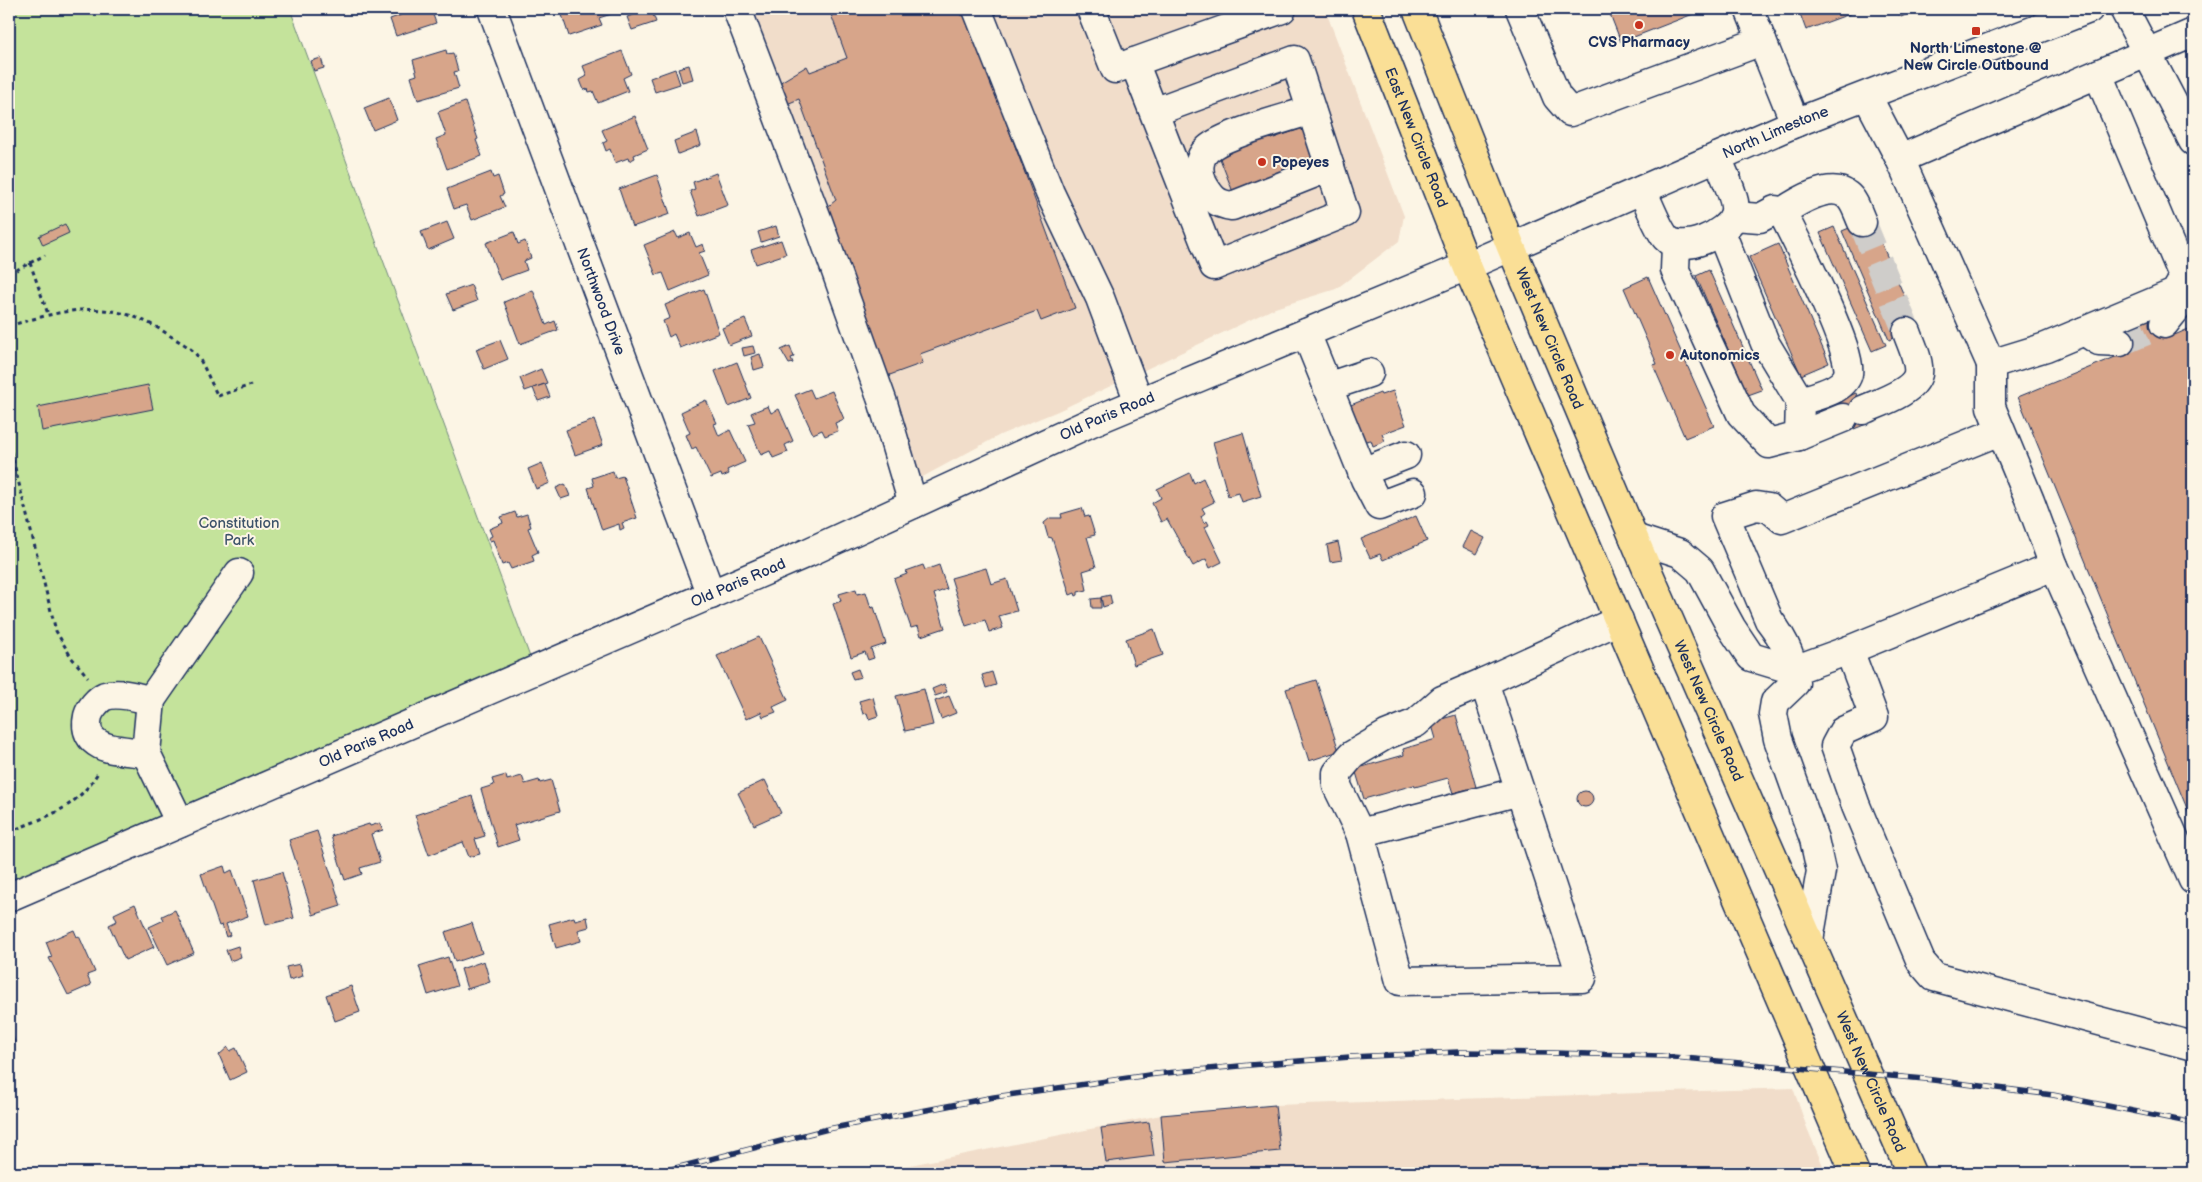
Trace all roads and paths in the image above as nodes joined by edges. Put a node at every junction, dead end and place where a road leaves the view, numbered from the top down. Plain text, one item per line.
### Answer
1 (492, 9) edge
2 (737, 9) edge
3 (977, 9) edge
4 (1092, 9) edge
5 (1282, 9) edge
6 (1366, 9) edge
7 (1417, 9) edge
8 (1520, 9) edge
9 (1749, 9) edge
10 (2089, 9) edge
11 (2124, 9) edge
12 (2057, 15) edge
13 (2193, 33) edge
14 (1762, 41) junction
15 (2147, 54) junction
16 (1134, 62) junction
17 (2098, 74) junction
18 (1867, 96) junction
19 (1311, 110) junction
20 (1154, 112) junction
21 (1795, 123) junction
22 (2193, 141) edge
23 (1717, 157) junction
24 (1900, 159) junction
25 (1330, 167) junction
26 (1642, 190) junction
27 (1782, 212) junction
28 (1862, 222) tunnel mouth
29 (1727, 224) junction
30 (1676, 245) junction
31 (1510, 247) junction
32 (46, 255) dead end
33 (30, 263) junction
34 (1467, 266) junction
35 (9, 274) edge
36 (2175, 293) junction
37 (48, 314) junction
38 (2164, 324) tunnel mouth
39 (9, 326) edge
40 (2084, 331) junction
41 (1306, 332) junction
42 (1907, 332) tunnel mouth
43 (2120, 342) tunnel mouth
44 (1991, 364) junction
45 (1369, 373) dead end
46 (251, 385) dead end
47 (1327, 387) junction
48 (1800, 401) junction
49 (1139, 402) junction
50 (2000, 431) junction
51 (1799, 436) junction
52 (9, 444) edge
53 (1406, 455) dead end
54 (1362, 472) junction
55 (1413, 493) dead end
56 (913, 504) junction
57 (1634, 538) junction
58 (2054, 566) junction
59 (240, 573) dead end
60 (711, 594) junction
61 (1618, 620) junction
62 (1848, 650) junction
63 (1794, 670) junction
64 (1484, 682) junction
65 (104, 696) junction
66 (152, 700) junction
67 (111, 749) junction
68 (146, 753) junction
69 (1520, 792) junction
70 (180, 823) junction
71 (9, 832) edge
72 (1360, 833) junction
73 (2193, 880) edge
74 (9, 897) edge
75 (1809, 940) junction
76 (2193, 1046) edge
77 (1855, 1173) edge
78 (1911, 1173) edge

1 - 60 street, Northwood Drive
2 - 56 street
3 - 49 street
4 - 16 street
5 - 16 street
6 - 34 highway, East New Circle Road
7 - 31 highway
8 - 14 street
9 - 14 street
10 - 12 street, North Limestone
11 - 15 street
12 - 18 street, North Limestone
13 - 15 street
14 - 21 street
15 - 17 street
15 - 22 street
16 - 20 street
17 - 24 street
17 - 36 street
18 - 21 street, North Limestone
18 - 24 street
19 - 20 street
19 - 25 street
19 - 25 street
20 - 25 street
21 - 23 street, North Limestone
23 - 26 street, North Limestone
23 - 29 street
24 - 44 street
26 - 30 street
26 - 31 street, North Limestone
27 - 28 street
27 - 29 street
27 - 48 street
29 - 30 street
29 - 48 street
30 - 51 street
31 - 34 street, North Limestone
31 - 57 highway, West New Circle Road
32 - 33 path
33 - 35 path
33 - 37 path
34 - 41 street, Old Paris Road
34 - 61 highway
36 - 38 street
36 - 40 street
37 - 39 path
37 - 46 path
40 - 43 street
40 - 44 street
41 - 47 street
41 - 49 street, Old Paris Road
42 - 51 street
44 - 50 street
45 - 47 street
47 - 54 street
48 - 51 street
49 - 56 street, Old Paris Road
50 - 58 street
50 - 63 street
52 - 65 path
53 - 54 street
54 - 55 street
56 - 60 street, Old Paris Road
57 - 63 street
57 - 75 highway, West New Circle Road
58 - 62 street
58 - 73 street
59 - 66 street
60 - 70 street, Old Paris Road
61 - 64 street
61 - 77 highway
62 - 63 street
62 - 76 street
63 - 75 street
64 - 69 street
64 - 72 street
65 - 66 street
65 - 67 street
66 - 68 street
67 - 68 street
67 - 71 path
68 - 70 street
69 - 72 street
69 - 72 street
70 - 74 street, Old Paris Road
75 - 78 highway, West New Circle Road

